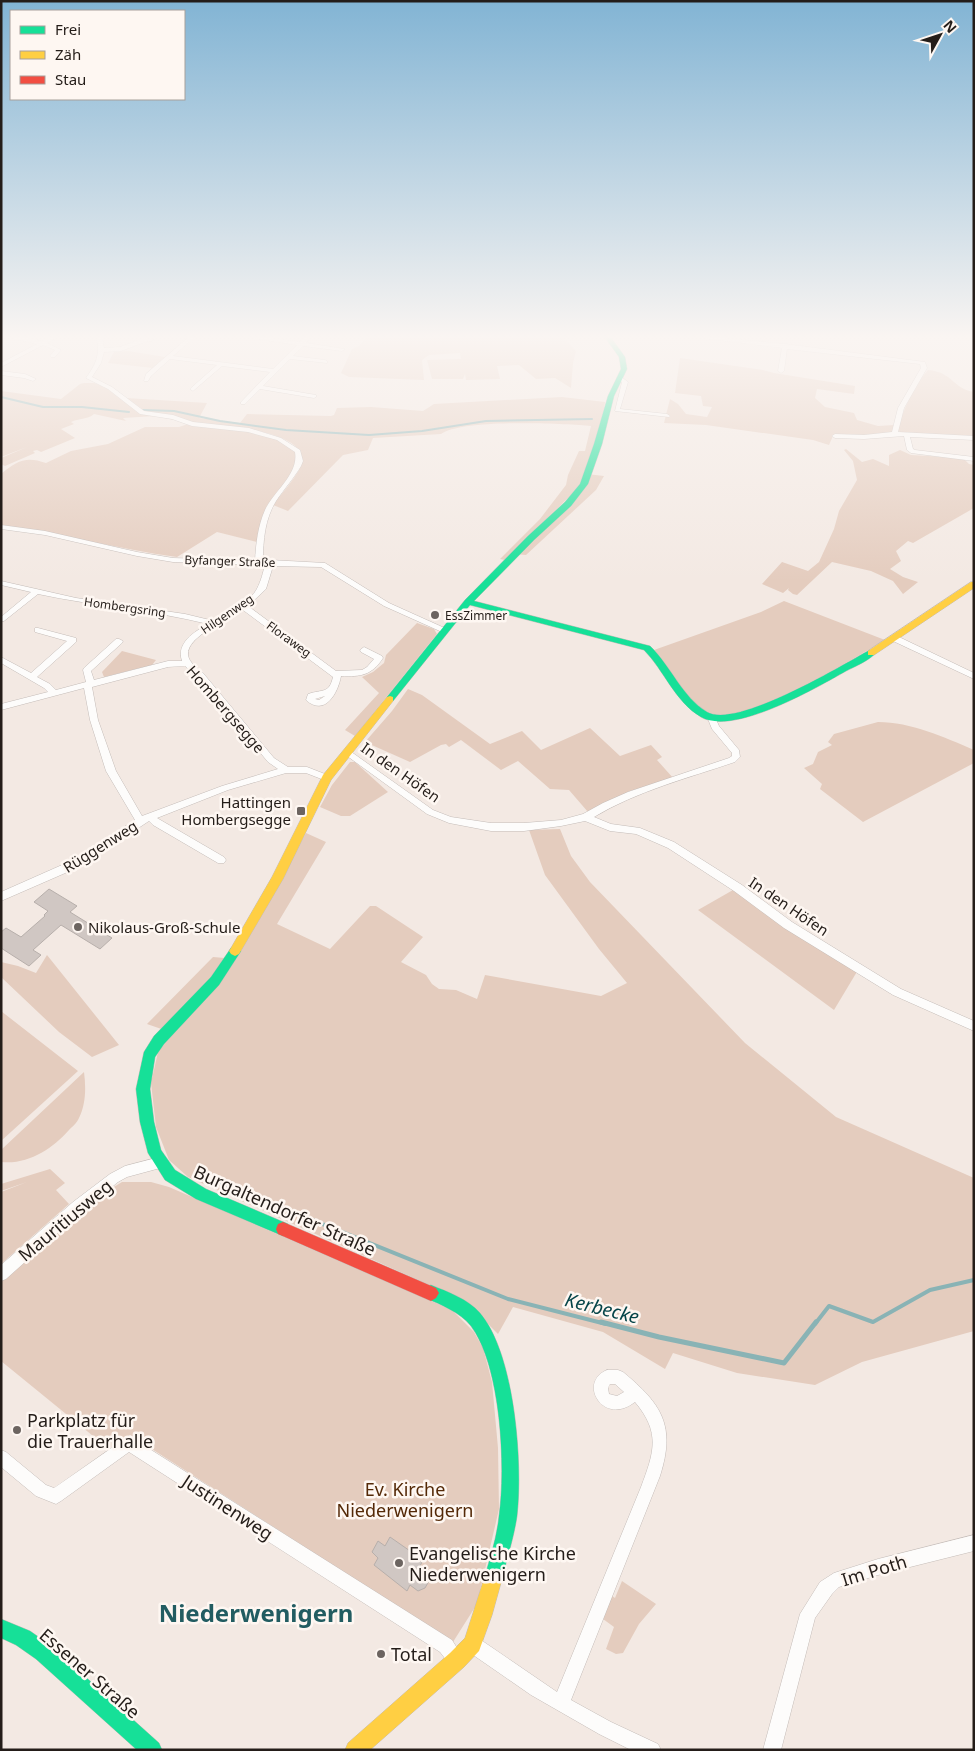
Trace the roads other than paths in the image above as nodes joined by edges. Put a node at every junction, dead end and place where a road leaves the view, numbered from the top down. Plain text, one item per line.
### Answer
1 (175, 418) edge
2 (605, 418) edge
3 (899, 418) edge
4 (895, 434) junction
5 (907, 435) junction
6 (835, 436) dead end
7 (974, 438) edge
8 (974, 458) edge
9 (1, 528) edge
10 (259, 562) junction
11 (270, 562) junction
12 (1, 583) edge
13 (974, 584) edge
14 (37, 591) junction
15 (468, 602) junction
16 (242, 605) junction
17 (4, 618) dead end
18 (213, 622) junction
19 (38, 630) dead end
20 (445, 630) junction
21 (896, 639) junction
22 (119, 641) dead end
23 (364, 650) dead end
24 (1, 659) edge
25 (187, 663) junction
26 (334, 673) junction
27 (33, 676) junction
28 (974, 676) edge
29 (90, 685) junction
30 (329, 692) dead end
31 (51, 695) junction
32 (1, 708) edge
33 (712, 719) junction
34 (347, 752) junction
35 (286, 770) junction
36 (327, 778) junction
37 (150, 817) junction
38 (586, 817) junction
39 (140, 820) junction
40 (221, 860) dead end
41 (1, 898) edge
42 (974, 1026) edge
43 (160, 1163) junction
44 (1, 1274) edge
45 (634, 1393) dead end
46 (1, 1457) edge
47 (974, 1543) edge
48 (1, 1628) edge
49 (472, 1644) junction
50 (457, 1660) junction
51 (561, 1704) junction
52 (152, 1750) edge
53 (355, 1750) edge
54 (652, 1750) edge
55 (772, 1750) edge

1 - 10 street
2 - 15 main road, Burgaltendorfer Straße
3 - 4 street
4 - 5 street
4 - 6 street
5 - 7 street
5 - 8 street
9 - 10 street, Byfanger Straße
10 - 11 street, Byfanger Straße
11 - 16 street, Hilgenweg
11 - 20 street, Byfanger Straße
12 - 14 street, Hombergsring
13 - 21 main road
14 - 17 street
14 - 18 street, Hombergsring
15 - 20 main road, Burgaltendorfer Straße
15 - 33 main road, In den Höfen
16 - 18 street, Hilgenweg
16 - 26 street, Floraweg
18 - 25 street, Hilgenweg
19 - 27 street
20 - 34 main road, Burgaltendorfer Straße
21 - 28 street
21 - 33 main road
22 - 29 street
23 - 26 street
24 - 27 street
25 - 29 street, Hombergsegge
25 - 35 street, Hombergsegge
26 - 30 street
27 - 31 street
29 - 31 street, Hombergsegge
29 - 39 street
31 - 32 street, Hombergsegge
33 - 38 street, In den Höfen
34 - 36 main road, Burgaltendorfer Straße
34 - 38 street, In den Höfen
35 - 36 street
35 - 37 street, Rüggenweg
36 - 43 main road, Burgaltendorfer Straße
37 - 39 street, Rüggenweg
37 - 40 street
38 - 42 street, In den Höfen
39 - 41 street, Rüggenweg
43 - 44 street, Mauritiusweg
43 - 49 main road, Burgaltendorfer Straße
45 - 51 street
46 - 50 street, Justinenweg
47 - 55 street, Im Poth
48 - 52 main road, Essener Straße
49 - 50 main road, Burgaltendorfer Straße
49 - 51 street
50 - 53 main road, Burgaltendorfer Straße
51 - 54 street

